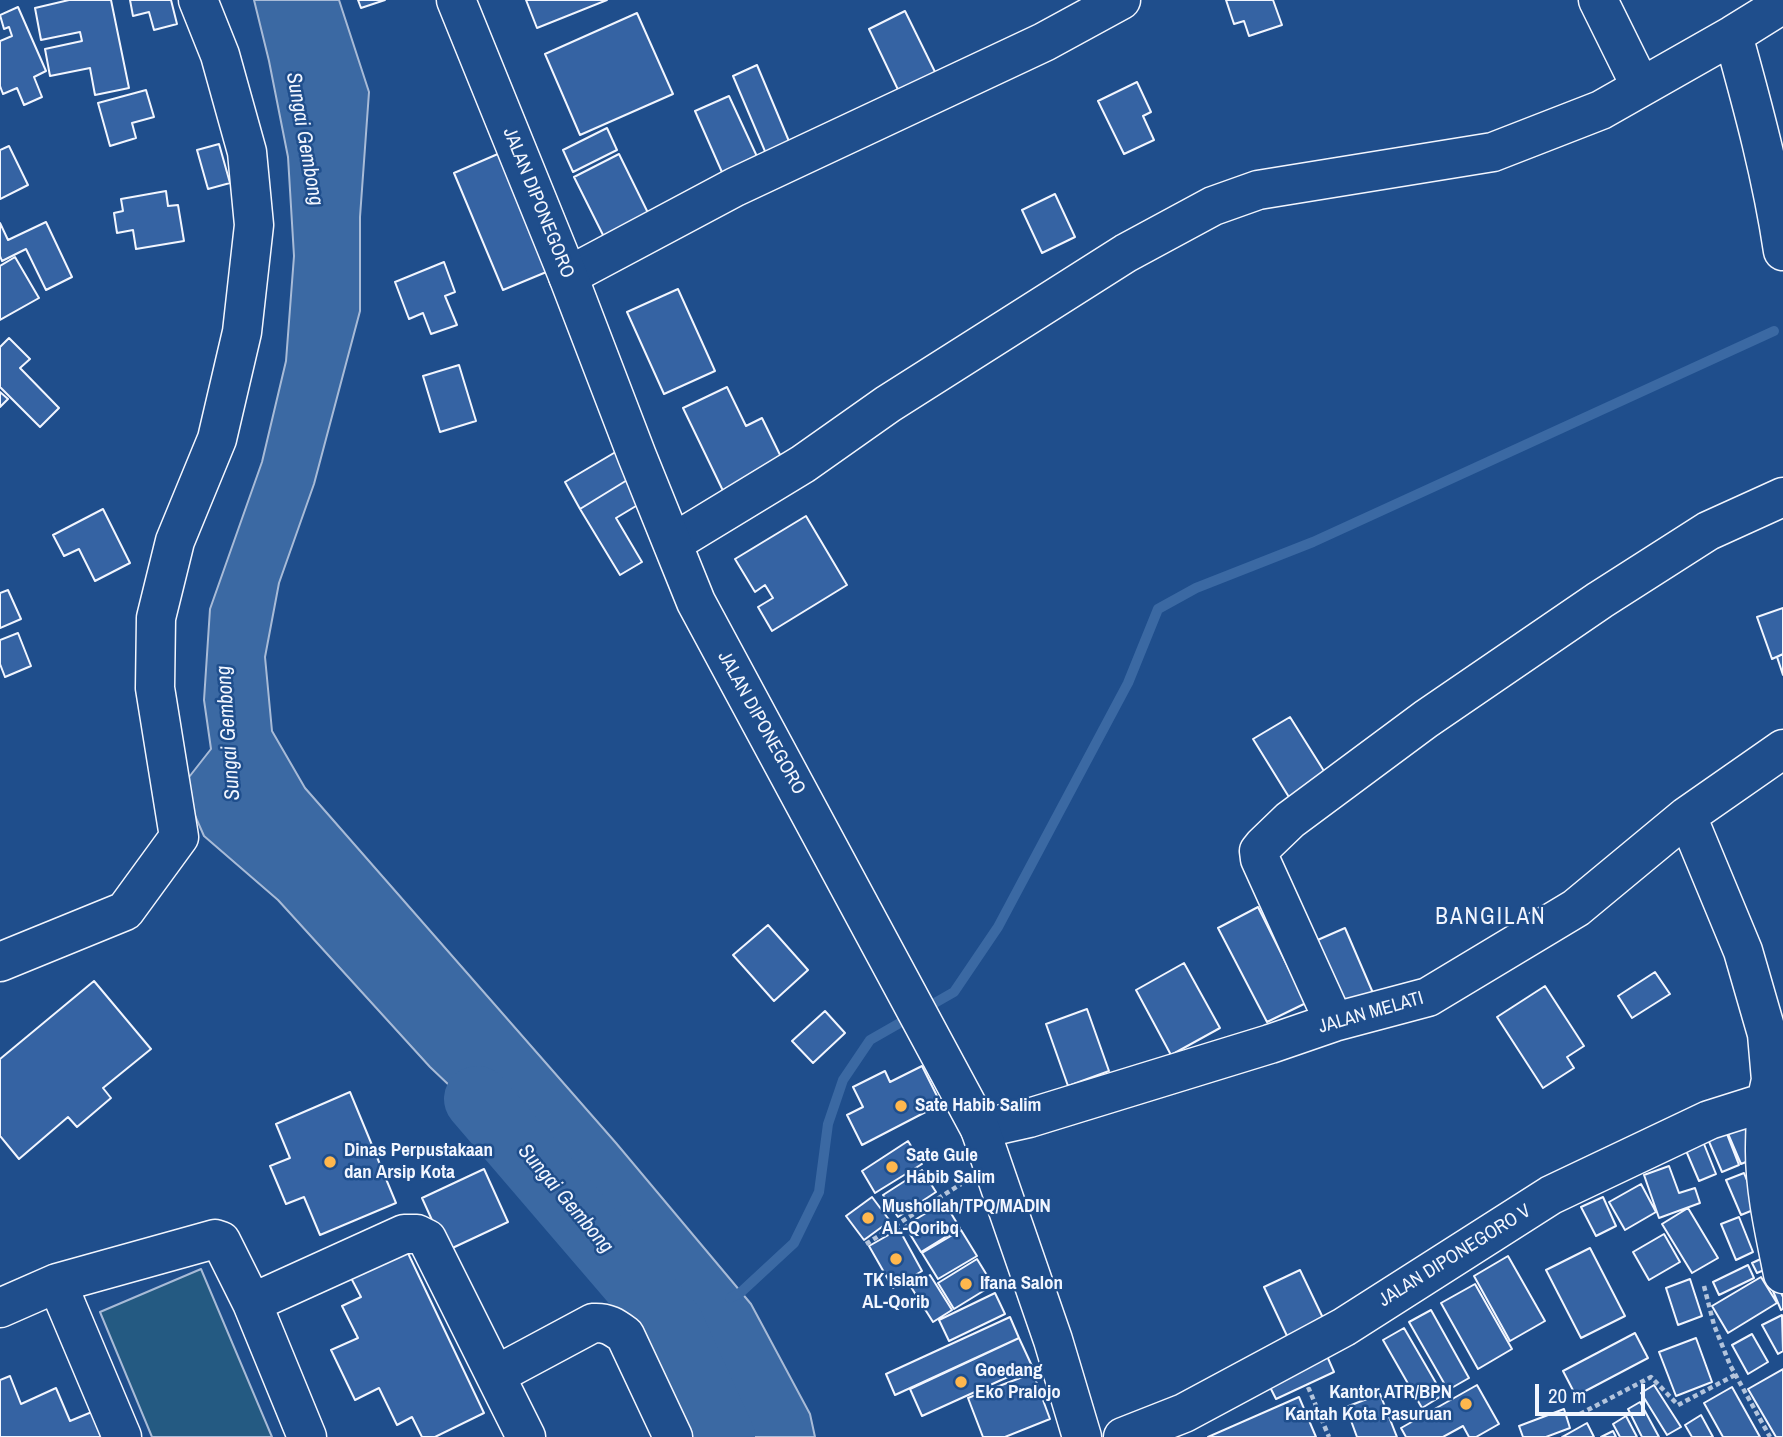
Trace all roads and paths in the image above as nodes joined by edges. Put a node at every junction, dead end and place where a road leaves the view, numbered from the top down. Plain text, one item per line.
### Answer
1 (198, 0) edge
2 (456, 0) edge
3 (1121, 0) edge
4 (1598, 0) edge
5 (1783, 4) edge
6 (1733, 35) junction
7 (1641, 87) junction
8 (1783, 251) edge
9 (569, 276) junction
10 (1783, 497) edge
11 (673, 543) junction
12 (1783, 749) edge
13 (1687, 816) junction
14 (0, 962) edge
15 (1335, 1022) junction
16 (1766, 1117) junction
17 (986, 1147) junction
18 (866, 1244) dead end
19 (1783, 1274) edge
20 (57, 1283) junction
21 (1704, 1286) dead end
22 (252, 1303) junction
23 (0, 1308) edge
24 (496, 1375) junction
25 (1735, 1375) junction
26 (1580, 1414) dead end
27 (122, 1437) edge
28 (307, 1437) edge
29 (526, 1437) edge
30 (673, 1437) edge
31 (1082, 1437) edge
32 (1123, 1437) edge
33 (1770, 1437) edge

1 - 14 street
2 - 9 street, JALAN DIPONEGORO
3 - 9 street
4 - 7 street
5 - 6 street
6 - 7 street
6 - 8 street
7 - 11 street
9 - 11 street, JALAN DIPONEGORO
10 - 15 street
11 - 17 street, JALAN DIPONEGORO
12 - 13 street, JALAN MELATI
13 - 15 street, JALAN MELATI
13 - 16 street
15 - 17 street, JALAN MELATI
16 - 19 street
16 - 32 street, JALAN DIPONEGORO V
17 - 18 path
17 - 31 street, JALAN DIPONEGORO
20 - 22 street
20 - 23 street
20 - 27 street
21 - 25 path
22 - 24 street
22 - 28 street
24 - 29 street
24 - 30 street
25 - 26 path
25 - 33 path

